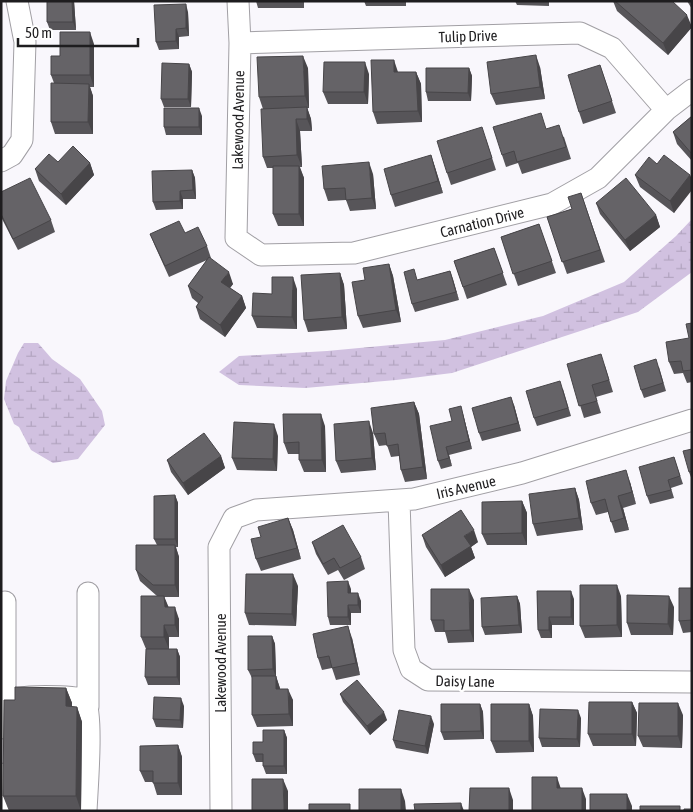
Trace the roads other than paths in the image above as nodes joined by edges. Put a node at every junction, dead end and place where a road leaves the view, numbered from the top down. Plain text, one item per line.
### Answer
1 (17, 1) edge
2 (238, 1) edge
3 (240, 43) junction
4 (692, 90) edge
5 (666, 110) junction
6 (1, 161) edge
7 (236, 238) joint
8 (692, 420) edge
9 (399, 501) junction
10 (234, 518) joint
11 (88, 593) dead end
12 (5, 602) dead end
13 (692, 682) edge
14 (5, 706) junction
15 (88, 707) junction
16 (5, 811) edge
17 (86, 811) edge
18 (221, 811) edge

1 - 6 street
2 - 3 street, Lakewood Avenue
3 - 5 street, Tulip Drive
3 - 7 street, Lakewood Avenue
4 - 5 street, Carnation Drive
5 - 7 street, Carnation Drive
8 - 9 street, Iris Avenue
9 - 10 street, Iris Avenue
9 - 13 street, Daisy Lane
10 - 18 street, Lakewood Avenue
11 - 15 street
12 - 14 street
14 - 15 street
14 - 16 street
15 - 17 street

